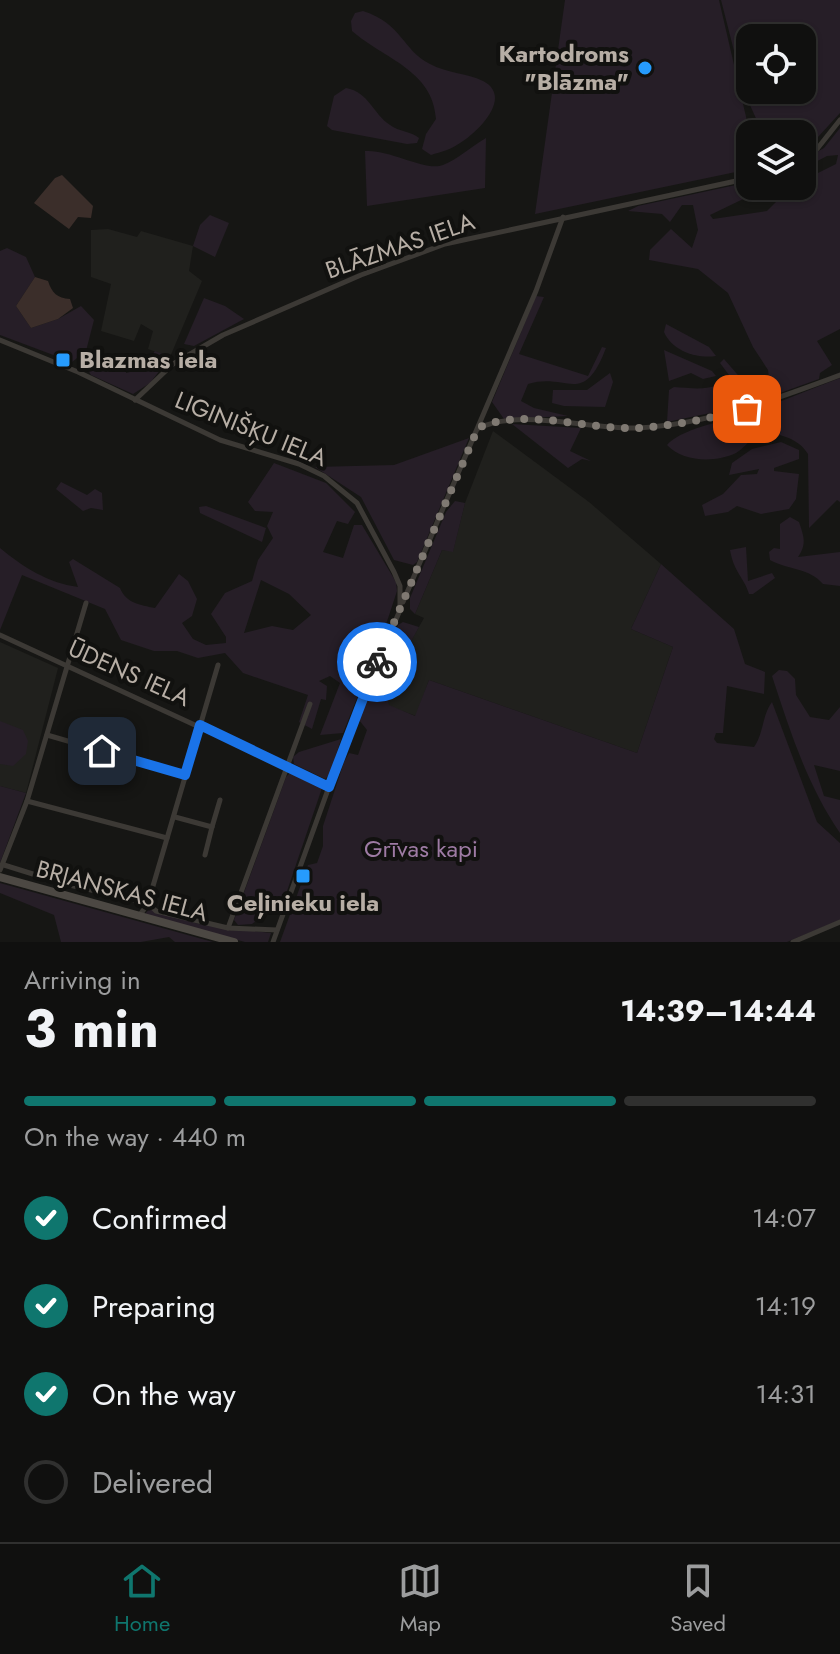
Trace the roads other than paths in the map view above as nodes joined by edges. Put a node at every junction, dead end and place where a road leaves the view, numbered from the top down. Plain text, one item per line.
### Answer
1 (840, 120) edge
2 (816, 150) edge
3 (736, 181) edge
4 (563, 217) junction
5 (0, 340) edge
6 (840, 375) edge
7 (135, 400) junction
8 (478, 428) junction
9 (86, 603) dead end
10 (400, 610) junction
11 (0, 635) edge
12 (66, 665) junction
13 (218, 665) dead end
14 (310, 704) dead end
15 (200, 725) junction
16 (47, 735) junction
17 (286, 765) junction
18 (185, 775) junction
19 (329, 787) junction
20 (220, 800) dead end
21 (27, 801) junction
22 (175, 817) junction
23 (212, 827) junction
24 (167, 838) junction
25 (205, 855) dead end
26 (2, 868) edge
27 (0, 877) edge
28 (148, 903) junction
29 (139, 917) junction
30 (840, 922) edge
31 (228, 928) junction
32 (277, 930) junction
33 (234, 942) edge
34 (273, 942) edge
35 (793, 942) edge

1 - 2 street
3 - 4 street, BLĀZMAS IELA
4 - 7 street, BLĀZMAS IELA
4 - 8 street
5 - 7 street, LIGINIŠĶU IELA
6 - 8 street
7 - 10 street, LIGINIŠĶU IELA
8 - 10 street
9 - 12 street
10 - 19 street
11 - 12 street, ŪDENS IELA
12 - 15 street, ŪDENS IELA
12 - 16 street
13 - 15 street
14 - 17 street
15 - 17 street, ŪDENS IELA
15 - 18 street
16 - 18 street
16 - 21 street
17 - 19 street, ŪDENS IELA
17 - 31 street
18 - 22 street
19 - 32 street
20 - 23 street
21 - 24 street
21 - 26 street
22 - 23 street
22 - 24 street
23 - 25 street
24 - 28 street
26 - 28 street
27 - 29 main road, BRJANSKAS IELA
28 - 29 street
28 - 31 street
29 - 33 main road, BRJANSKAS IELA
30 - 35 street
31 - 32 street
32 - 34 street

